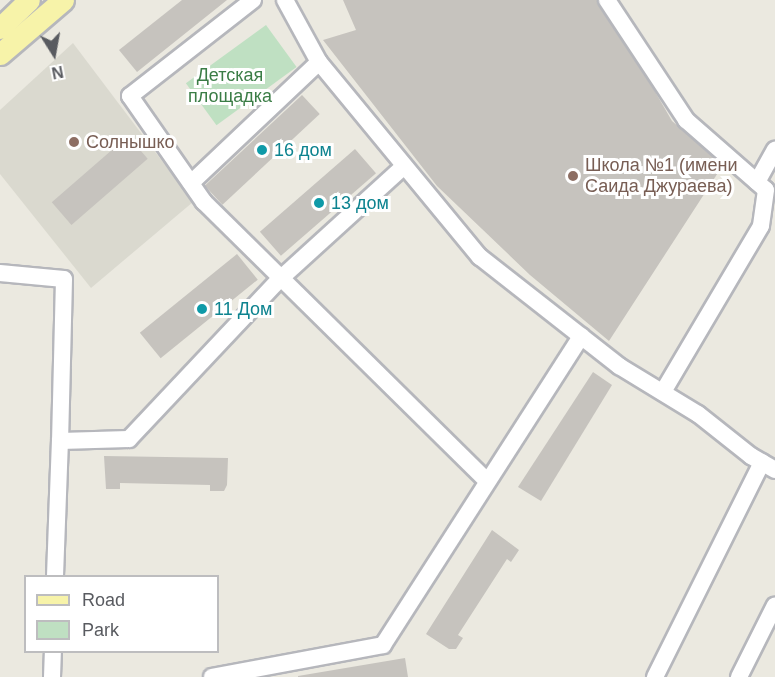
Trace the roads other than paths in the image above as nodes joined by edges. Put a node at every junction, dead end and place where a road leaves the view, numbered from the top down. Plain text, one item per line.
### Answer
1 (29, 0) edge
2 (63, 0) edge
3 (252, 0) edge
4 (285, 0) edge
5 (607, 0) edge
6 (0, 28) edge
7 (0, 54) edge
8 (319, 62) junction
9 (775, 150) edge
10 (403, 167) junction
11 (757, 182) junction
12 (191, 183) junction
13 (0, 273) edge
14 (280, 279) junction
15 (581, 336) junction
16 (663, 392) junction
17 (60, 441) junction
18 (768, 466) edge
19 (486, 480) junction
20 (55, 575) edge
21 (775, 605) edge
22 (53, 653) edge
23 (52, 677) edge
24 (212, 677) edge
25 (656, 677) edge
26 (739, 677) edge

1 - 6 main road
2 - 7 main road
3 - 12 street
4 - 8 street
5 - 11 street
8 - 10 street
8 - 12 street
9 - 11 street
10 - 14 street
10 - 15 street
11 - 16 street
12 - 14 street
13 - 17 street
14 - 17 street
14 - 19 street
15 - 16 street
15 - 19 street
16 - 18 street
17 - 20 street
18 - 25 street
19 - 24 street
21 - 26 street
22 - 23 street

